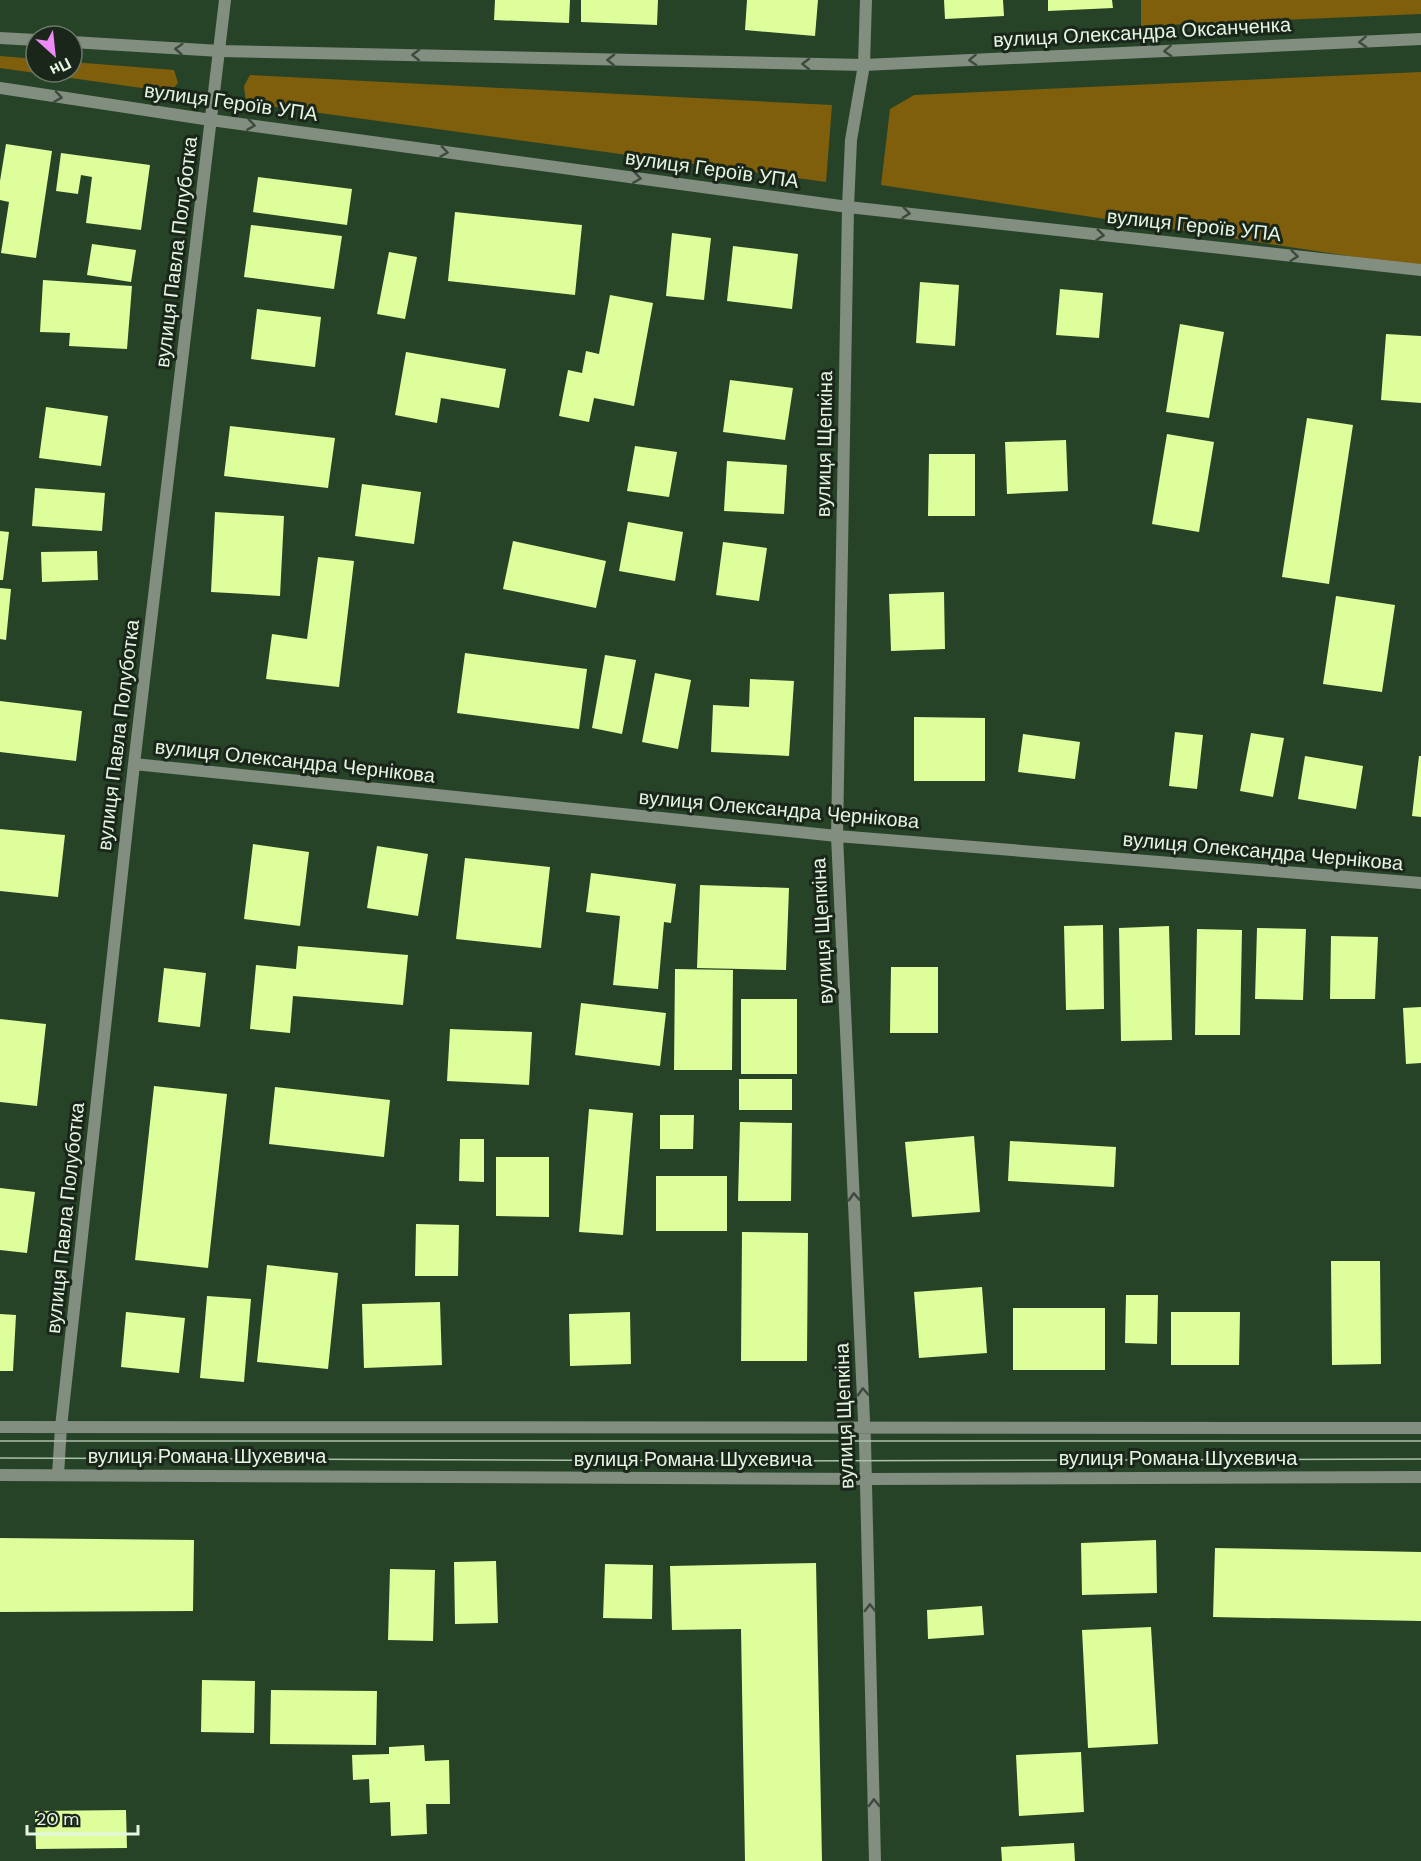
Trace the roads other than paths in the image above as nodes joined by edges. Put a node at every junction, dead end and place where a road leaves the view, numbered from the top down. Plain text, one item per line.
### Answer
1 (225, 0) edge
2 (866, 0) edge
3 (0, 38) edge
4 (24, 39) edge
5 (1421, 39) edge
6 (84, 43) edge
7 (220, 51) junction
8 (864, 65) junction
9 (0, 88) edge
10 (212, 120) junction
11 (848, 207) junction
12 (1421, 270) edge
13 (134, 764) junction
14 (837, 836) junction
15 (1421, 883) edge
16 (0, 1426) edge
17 (61, 1427) junction
18 (865, 1428) junction
19 (1421, 1428) edge
20 (0, 1475) edge
21 (58, 1475) junction
22 (1421, 1477) edge
23 (867, 1479) junction
24 (875, 1861) edge

1 - 7 street, вулиця Павла Полуботка
2 - 8 street, вулиця Щепкіна
3 - 4 street
5 -> 8 street, вулиця Олександра Оксанченка
7 -> 6 street
8 -> 7 street
7 - 10 street, вулиця Павла Полуботка
8 - 11 street, вулиця Щепкіна
9 -> 10 street, вулиця Героїв УПА
10 -> 11 street, вулиця Героїв УПА
10 - 13 street, вулиця Павла Полуботка
11 -> 12 street, вулиця Героїв УПА
11 - 14 street, вулиця Щепкіна
13 - 14 street, вулиця Олександра Чернікова
13 - 17 street, вулиця Павла Полуботка
14 - 15 street, вулиця Олександра Чернікова
18 -> 14 street, вулиця Щепкіна
16 - 17 street, вулиця Романа Шухевича
17 - 18 street, вулиця Романа Шухевича
17 - 21 street, вулиця Павла Полуботка
18 - 19 street, вулиця Романа Шухевича
18 - 23 street, вулиця Щепкіна
20 - 21 street, вулиця Романа Шухевича
21 - 23 street, вулиця Романа Шухевича
22 - 23 street, вулиця Романа Шухевича
24 -> 23 street, вулиця Щепкіна

